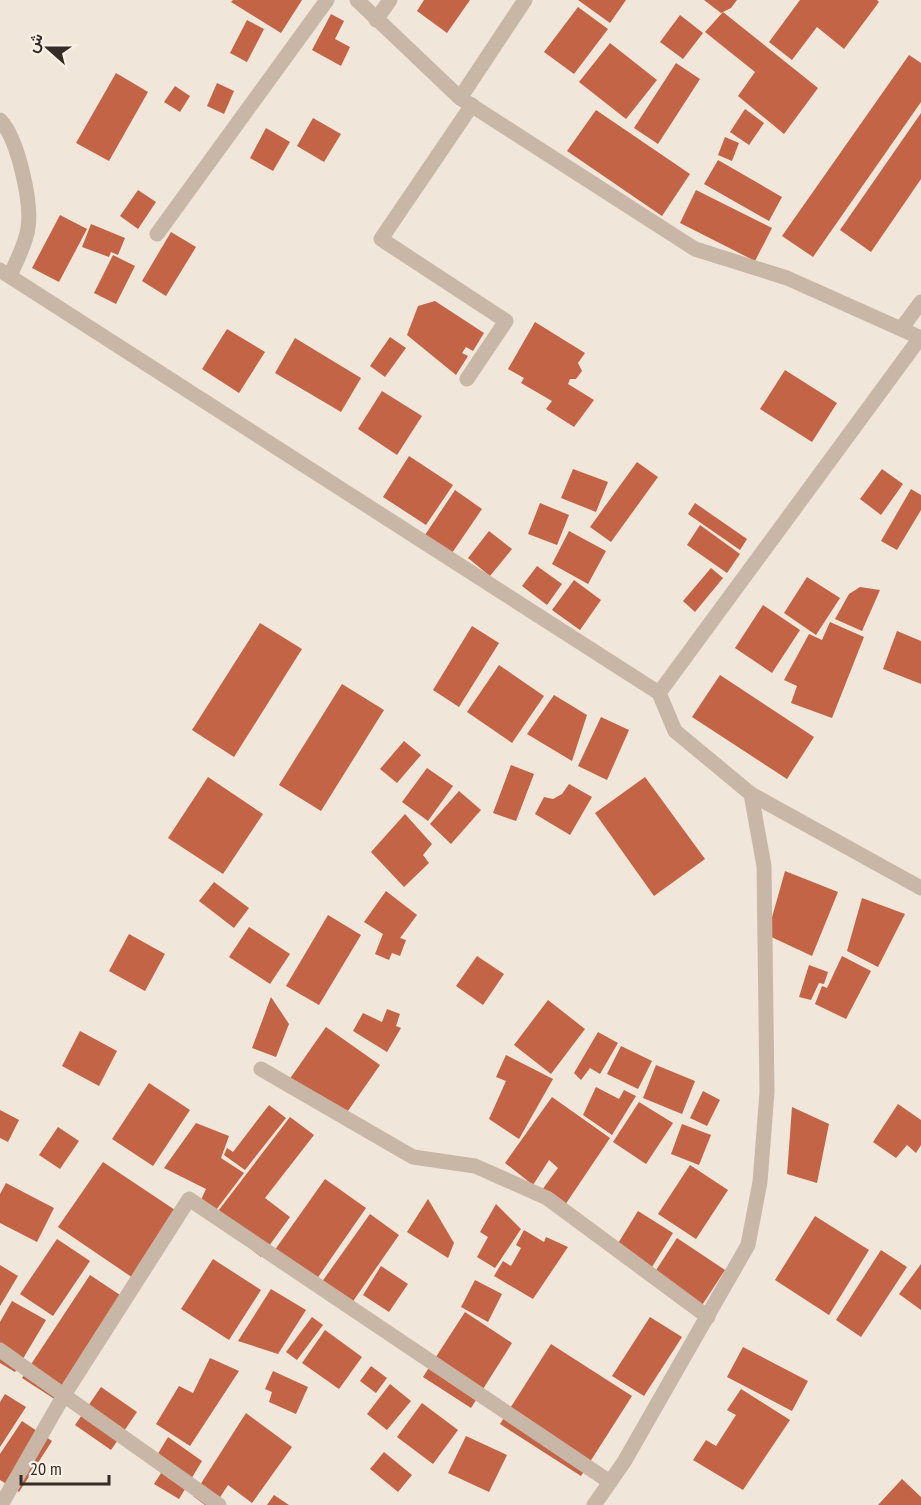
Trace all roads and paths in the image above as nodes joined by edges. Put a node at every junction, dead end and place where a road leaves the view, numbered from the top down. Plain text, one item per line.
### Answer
1 (327, 0) edge
2 (357, 0) edge
3 (390, 0) edge
4 (525, 0) edge
5 (376, 20) junction
6 (466, 101) junction
7 (0, 120) edge
8 (157, 234) dead end
9 (5, 273) edge
10 (921, 302) edge
11 (901, 329) junction
12 (921, 338) edge
13 (467, 379) dead end
14 (659, 693) junction
15 (751, 794) junction
16 (921, 888) edge
17 (261, 1069) dead end
18 (708, 1317) junction
19 (0, 1350) edge
20 (64, 1395) junction
21 (610, 1482) junction
22 (1, 1505) edge
23 (219, 1505) edge
24 (594, 1505) edge

1 - 8 street
2 - 5 street
3 - 5 street
4 - 6 street
5 - 6 street
6 - 11 street
6 - 13 street
7 - 9 street
9 - 14 street
10 - 11 street
11 - 12 street
12 - 14 street
14 - 15 street
15 - 16 street
15 - 18 street
17 - 18 street
18 - 21 street
19 - 20 street
20 - 21 street
20 - 22 street
20 - 23 street
21 - 24 street

